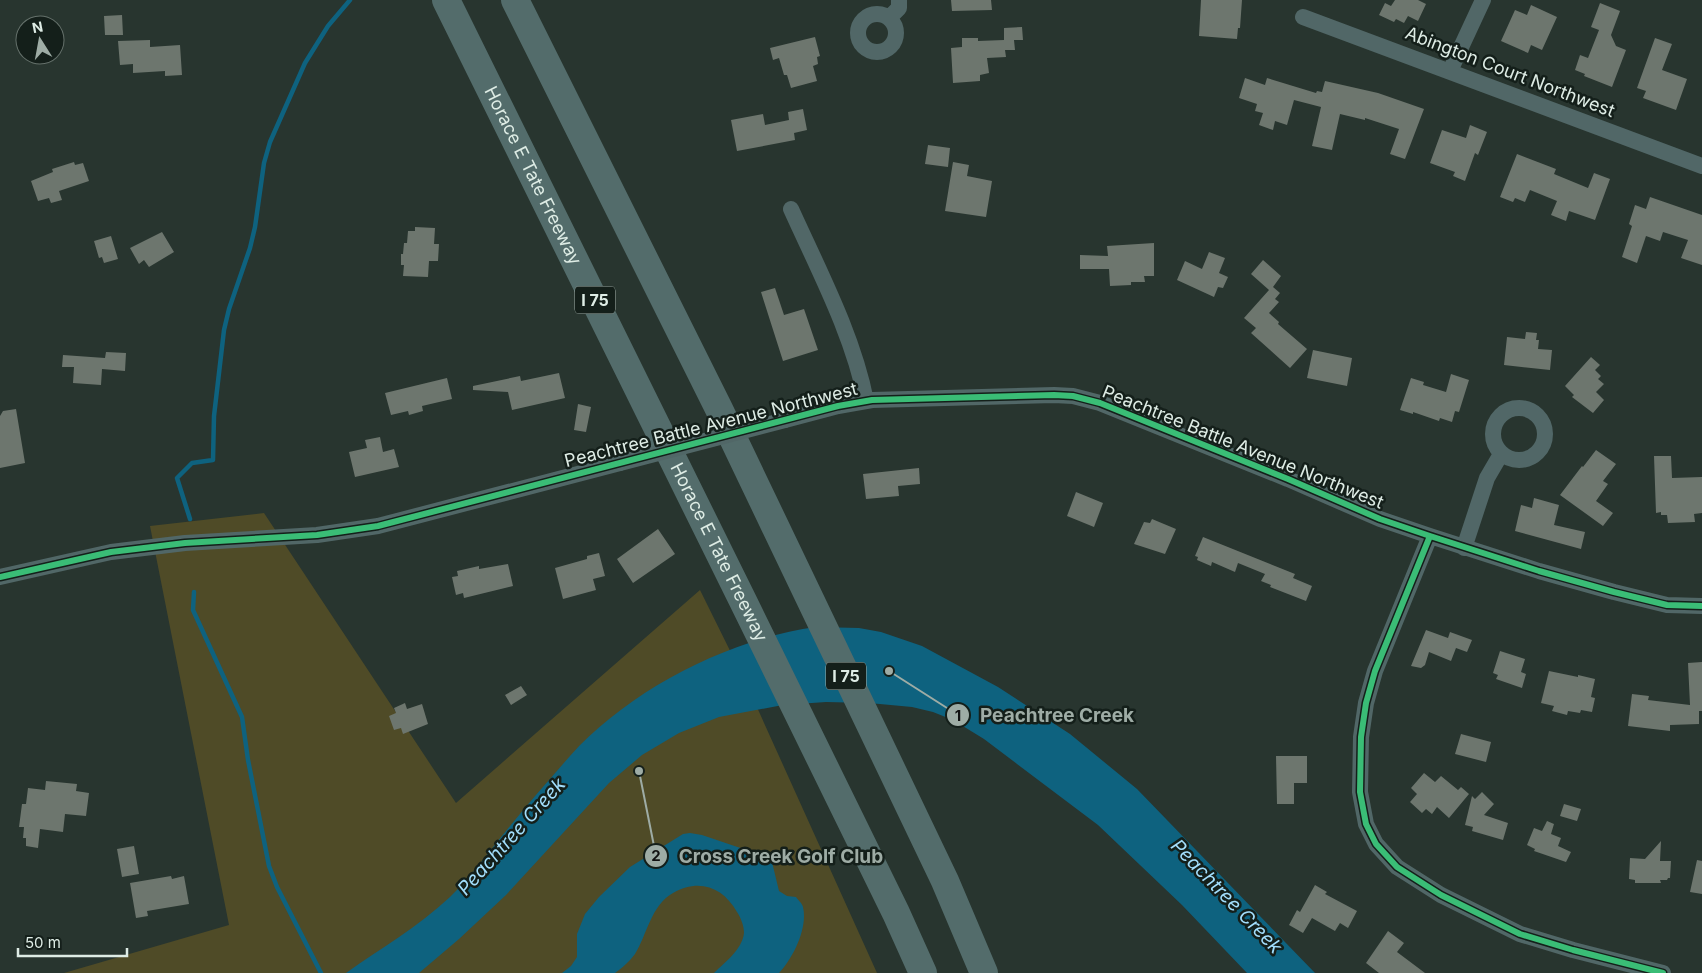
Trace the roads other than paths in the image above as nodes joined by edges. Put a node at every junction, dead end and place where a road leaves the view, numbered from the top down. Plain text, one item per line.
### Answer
1 (446, 0) edge
2 (515, 0) edge
3 (898, 0) edge
4 (1483, 0) edge
5 (1303, 17) dead end
6 (889, 18) dead end
7 (1450, 71) junction
8 (1702, 166) edge
9 (791, 209) dead end
10 (866, 401) junction
11 (1501, 454) dead end
12 (1430, 536) junction
13 (1464, 548) junction
14 (0, 577) edge
15 (1702, 606) edge
16 (923, 973) edge
17 (984, 973) edge
18 (1663, 973) edge

1 - 16 highway, Horace E Tate Freeway / I 75
2 - 17 highway, I 75
3 - 6 street
4 - 7 street
5 - 7 street, Abington Court Northwest
7 - 8 street, Abington Court Northwest
9 - 10 street
10 - 12 street, Peachtree Battle Avenue Northwest
10 - 14 street, Peachtree Battle Avenue Northwest, bridge
11 - 13 street
12 - 13 street, Peachtree Battle Avenue Northwest
12 - 18 street
13 - 15 street, Peachtree Battle Avenue Northwest

